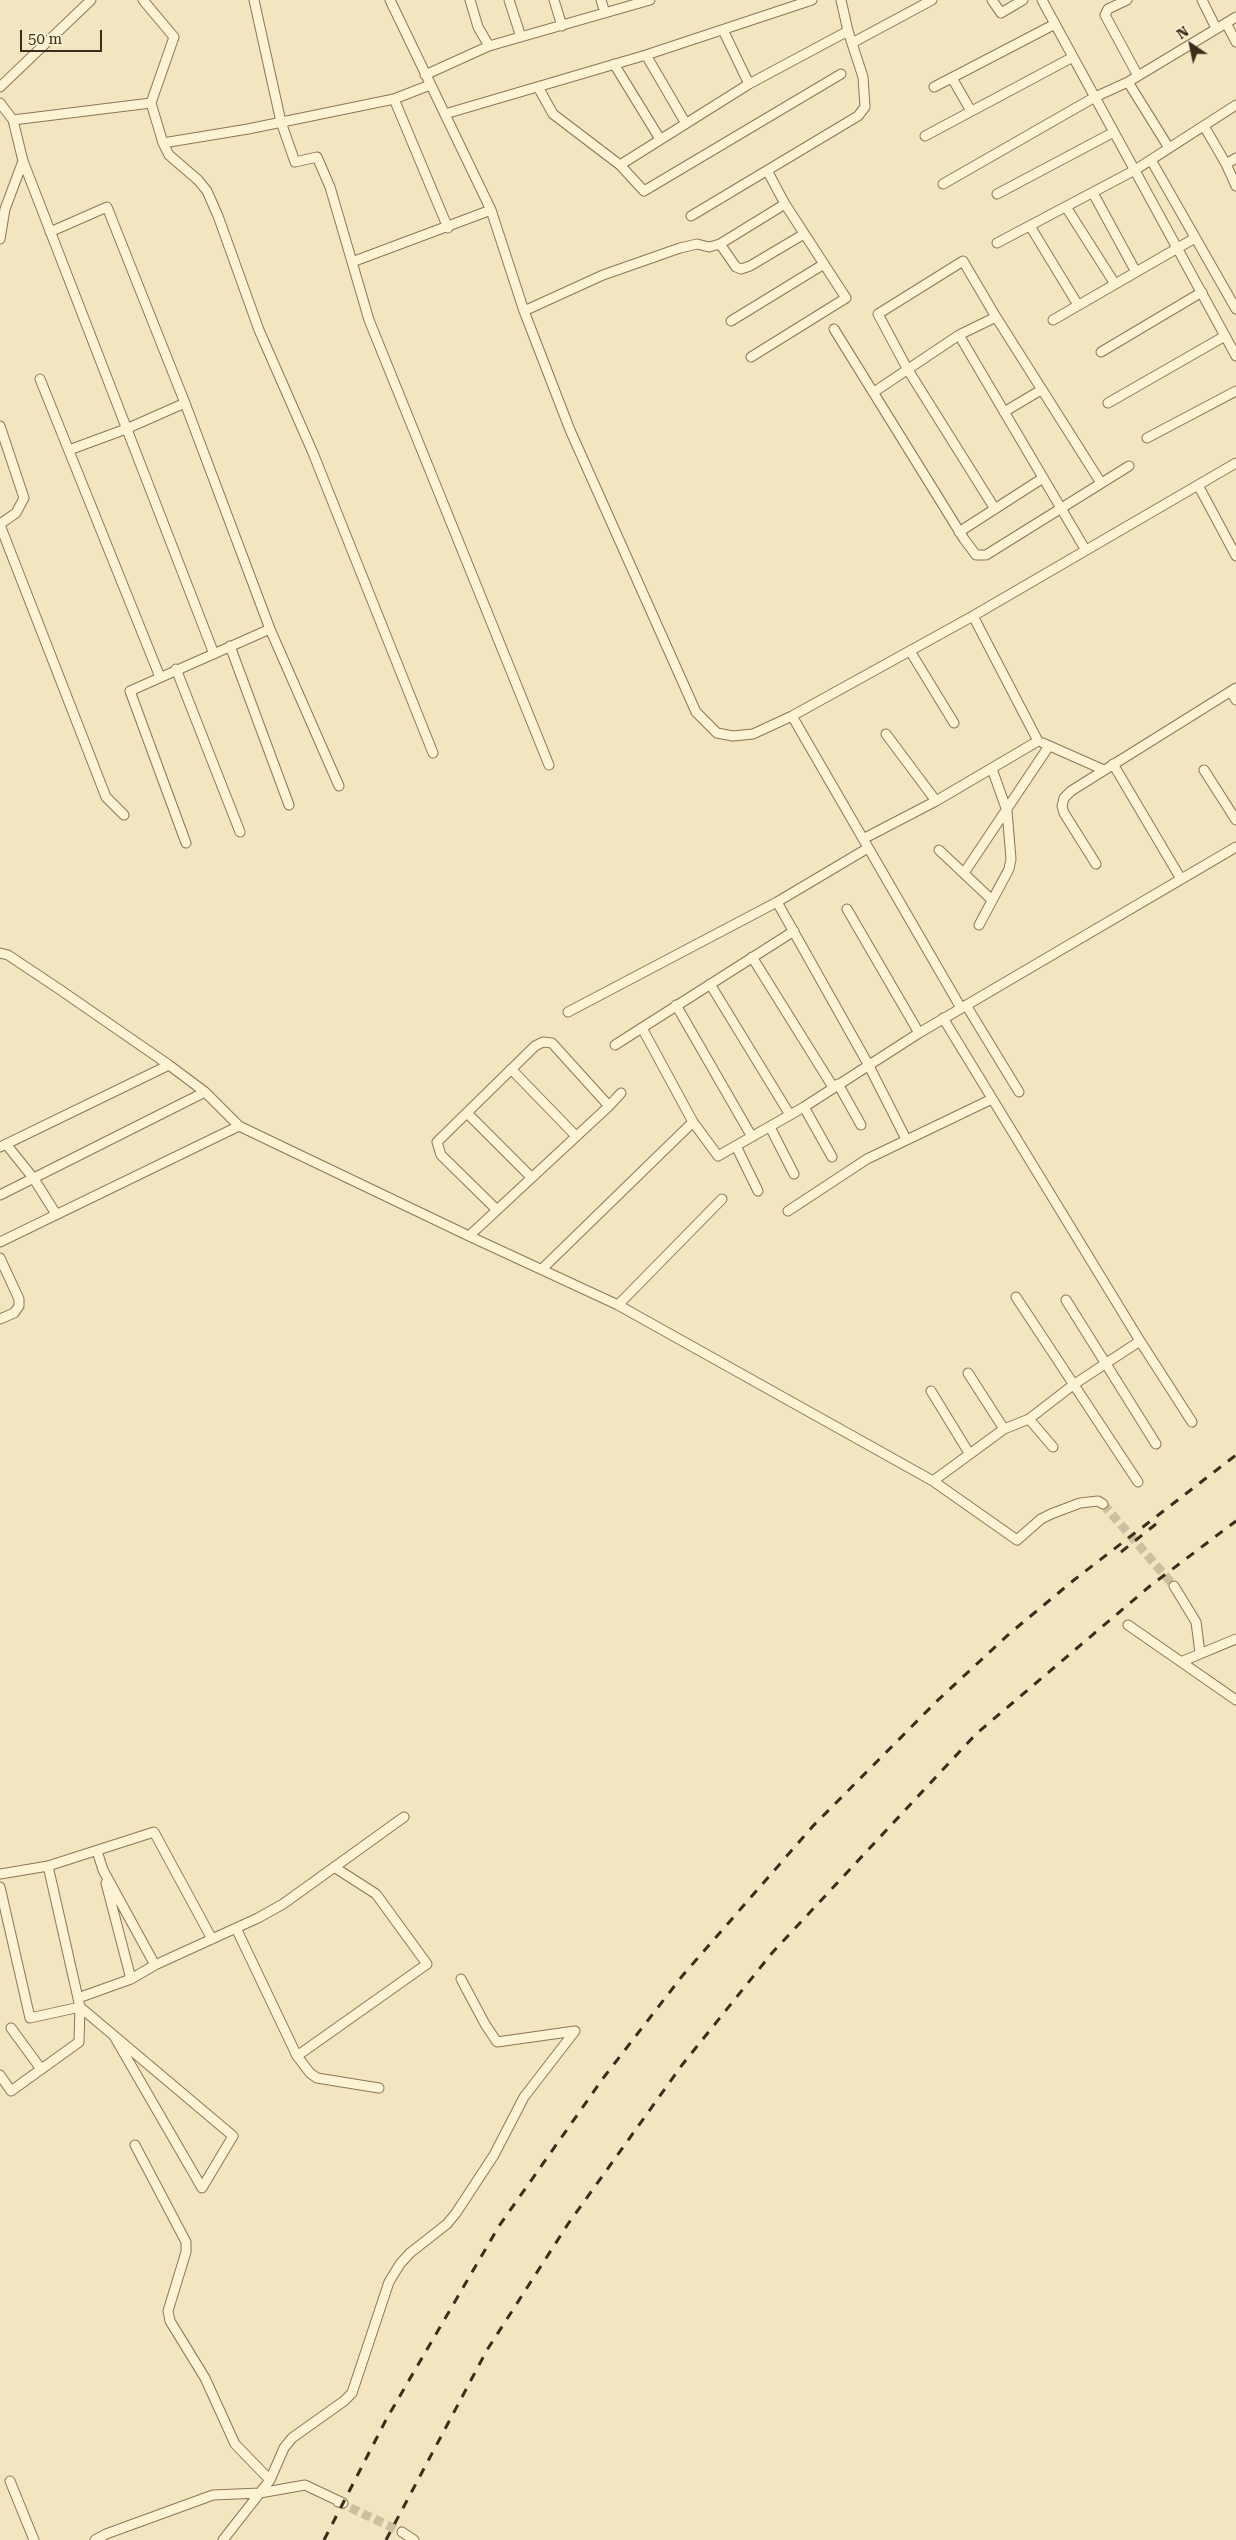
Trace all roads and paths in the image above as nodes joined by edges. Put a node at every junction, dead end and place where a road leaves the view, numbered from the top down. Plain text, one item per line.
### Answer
1 (91, 0) edge
2 (143, 0) edge
3 (254, 0) edge
4 (390, 0) edge
5 (470, 0) edge
6 (509, 0) edge
7 (554, 0) edge
8 (601, 0) edge
9 (647, 0) edge
10 (812, 0) edge
11 (841, 0) edge
12 (932, 0) edge
13 (992, 0) edge
14 (1023, 0) edge
15 (1042, 0) edge
16 (1126, 0) edge
17 (1202, 0) edge
18 (605, 13) junction
19 (1236, 16) edge
20 (1226, 22) junction
21 (1055, 24) junction
22 (562, 26) junction
23 (1216, 28) junction
24 (723, 30) junction
25 (848, 31) junction
26 (521, 37) junction
27 (1236, 42) edge
28 (852, 43) junction
29 (489, 46) junction
30 (646, 54) junction
31 (1073, 57) junction
32 (614, 64) junction
33 (841, 74) dead end
34 (425, 75) junction
35 (1138, 76) junction
36 (952, 78) junction
37 (1128, 82) junction
38 (749, 84) junction
39 (430, 85) junction
40 (0, 87) edge
41 (538, 87) junction
42 (934, 87) dead end
43 (1095, 97) junction
44 (394, 99) junction
45 (0, 103) edge
46 (151, 103) junction
47 (1236, 105) edge
48 (971, 111) junction
49 (445, 114) junction
50 (14, 120) junction
51 (281, 122) junction
52 (685, 122) junction
53 (1204, 126) junction
54 (1114, 132) junction
55 (924, 136) dead end
56 (660, 139) junction
57 (163, 143) junction
58 (1170, 148) junction
59 (1236, 158) edge
60 (1151, 160) junction
61 (23, 162) junction
62 (620, 164) junction
63 (1226, 164) junction
64 (1135, 170) junction
65 (768, 172) junction
66 (943, 184) dead end
67 (1236, 186) edge
68 (1093, 193) junction
69 (997, 194) dead end
70 (785, 204) junction
71 (1066, 207) junction
72 (491, 210) junction
73 (690, 216) dead end
74 (1030, 226) junction
75 (448, 228) junction
76 (50, 232) junction
77 (804, 234) junction
78 (1196, 238) junction
79 (0, 239) edge
80 (997, 243) dead end
81 (720, 244) junction
82 (1179, 248) junction
83 (352, 262) junction
84 (824, 264) junction
85 (1136, 272) junction
86 (1115, 284) junction
87 (1202, 292) junction
88 (1078, 305) junction
89 (1236, 309) edge
90 (524, 312) junction
91 (996, 317) junction
92 (1053, 320) dead end
93 (731, 321) dead end
94 (834, 329) dead end
95 (959, 335) junction
96 (1225, 336) junction
97 (1101, 352) dead end
98 (1236, 356) edge
99 (751, 357) dead end
100 (908, 370) junction
101 (40, 379) dead end
102 (1041, 390) junction
103 (1236, 391) edge
104 (874, 392) junction
105 (185, 403) junction
106 (1108, 403) dead end
107 (1004, 412) junction
108 (0, 426) edge
109 (126, 430) junction
110 (1147, 438) dead end
111 (69, 450) junction
112 (1236, 463) edge
113 (1129, 466) dead end
114 (1043, 478) junction
115 (1101, 483) junction
116 (1198, 485) junction
117 (1061, 508) junction
118 (995, 509) junction
119 (0, 525) edge
120 (959, 532) junction
121 (1085, 549) junction
122 (1236, 556) edge
123 (972, 616) junction
124 (270, 629) junction
125 (230, 646) junction
126 (910, 651) junction
127 (214, 654) junction
128 (176, 669) junction
129 (160, 676) junction
130 (1233, 690) edge
131 (1236, 700) edge
132 (792, 716) junction
133 (954, 723) dead end
134 (886, 734) dead end
135 (1038, 741) junction
136 (1049, 746) junction
137 (433, 754) dead end
138 (1113, 764) junction
139 (549, 765) dead end
140 (992, 769) junction
141 (1104, 770) junction
142 (1204, 770) dead end
143 (339, 786) dead end
144 (936, 801) junction
145 (288, 805) dead end
146 (1007, 810) junction
147 (124, 815) dead end
148 (1236, 820) edge
149 (240, 832) dead end
150 (863, 839) junction
151 (186, 843) dead end
152 (1236, 847) edge
153 (868, 848) junction
154 (940, 850) dead end
155 (1096, 864) dead end
156 (964, 873) junction
157 (1181, 879) junction
158 (992, 900) junction
159 (777, 902) junction
160 (846, 909) dead end
161 (979, 925) dead end
162 (794, 931) junction
163 (0, 953) edge
164 (752, 957) junction
165 (710, 984) junction
166 (676, 1005) junction
167 (964, 1006) junction
168 (568, 1012) dead end
169 (943, 1018) junction
170 (642, 1028) junction
171 (918, 1033) junction
172 (615, 1045) dead end
173 (868, 1064) junction
174 (169, 1065) junction
175 (511, 1069) junction
176 (835, 1086) junction
177 (205, 1092) junction
178 (1019, 1092) dead end
179 (621, 1093) dead end
180 (992, 1098) junction
181 (609, 1106) junction
182 (804, 1107) junction
183 (467, 1113) junction
184 (790, 1115) junction
185 (693, 1122) junction
186 (861, 1125) dead end
187 (239, 1126) junction
188 (770, 1127) junction
189 (576, 1136) junction
190 (752, 1137) junction
191 (906, 1139) junction
192 (3, 1146) edge
193 (736, 1146) junction
194 (832, 1156) dead end
195 (794, 1174) dead end
196 (531, 1177) junction
197 (34, 1179) junction
198 (758, 1191) dead end
199 (0, 1195) edge
200 (722, 1200) dead end
201 (497, 1210) junction
202 (788, 1211) dead end
203 (56, 1214) junction
204 (469, 1236) junction
205 (0, 1242) edge
206 (0, 1258) edge
207 (542, 1269) junction
208 (1016, 1297) dead end
209 (1066, 1300) dead end
210 (618, 1304) junction
211 (0, 1319) edge
212 (1140, 1340) junction
213 (1105, 1363) junction
214 (968, 1373) dead end
215 (1073, 1385) junction
216 (932, 1390) dead end
217 (1029, 1419) junction
218 (1192, 1422) dead end
219 (1004, 1429) junction
220 (1156, 1444) dead end
221 (1053, 1447) dead end
222 (969, 1453) junction
223 (932, 1482) junction
224 (1138, 1482) dead end
225 (1103, 1504) dead end
226 (1174, 1586) tunnel mouth
227 (1128, 1625) dead end
228 (1236, 1638) edge
229 (1200, 1653) junction
230 (1183, 1661) junction
231 (1236, 1700) edge
232 (404, 1816) dead end
233 (97, 1851) junction
234 (48, 1866) junction
235 (334, 1867) junction
236 (103, 1870) junction
237 (0, 1874) edge
238 (0, 1887) edge
239 (236, 1928) junction
240 (212, 1939) junction
241 (155, 1965) junction
242 (131, 1979) junction
243 (461, 1979) dead end
244 (79, 2002) junction
245 (11, 2028) dead end
246 (114, 2036) junction
247 (297, 2056) junction
248 (41, 2069) junction
249 (0, 2075) edge
250 (379, 2088) dead end
251 (134, 2145) dead end
252 (270, 2480) junction
253 (10, 2481) dead end
254 (260, 2493) junction
255 (338, 2502) tunnel mouth
256 (402, 2532) tunnel mouth
257 (34, 2540) edge
258 (96, 2540) edge
259 (224, 2540) edge
260 (414, 2540) edge

1 - 40 street
2 - 46 street
3 - 51 street
4 - 34 street
5 - 29 street
6 - 26 street
7 - 22 street
8 - 18 street
9 - 18 street
10 - 24 street
11 - 25 street
12 - 28 street
13 - 14 street
15 - 21 street
16 - 35 street
17 - 23 street
18 - 22 street
19 - 20 street
20 - 23 street
20 - 27 street
21 - 31 street
21 - 36 street
22 - 26 street
23 - 35 street
24 - 30 street
24 - 38 street
25 - 28 street
25 - 38 street
26 - 29 street
28 - 65 street
29 - 34 street
30 - 32 street
30 - 52 street
31 - 43 street
31 - 48 street
32 - 41 street
32 - 56 street
33 - 62 street
34 - 39 street
35 - 37 street
36 - 42 street
36 - 48 street
37 - 43 street
37 - 58 street
38 - 52 street
39 - 44 street
39 - 49 street
41 - 49 street
41 - 62 street
43 - 54 street
43 - 66 street
44 - 51 street
44 - 75 street
45 - 50 street
46 - 50 street
46 - 57 street
47 - 53 street
48 - 55 street
49 - 72 street
50 - 61 street
51 - 57 street
51 - 83 street
52 - 56 street
53 - 58 street
53 - 63 street
54 - 64 street
54 - 69 street
56 - 62 street
57 - 137 street
58 - 60 street
59 - 63 street
60 - 64 street
60 - 78 street
61 - 76 street
61 - 79 street
63 - 67 street
64 - 68 street
64 - 82 street
65 - 70 street
65 - 73 street
68 - 71 street
68 - 85 street
70 - 77 street
70 - 81 street
71 - 74 street
71 - 86 street
72 - 75 street
72 - 90 street
74 - 80 street
74 - 88 street
75 - 83 street
76 - 105 street
76 - 109 street
77 - 81 street
77 - 84 street
78 - 82 street
78 - 89 street
81 - 90 street
82 - 85 street
82 - 87 street
83 - 139 street
84 - 93 street
84 - 99 street
85 - 86 street
86 - 88 street
87 - 96 street
87 - 97 street
88 - 92 street
90 - 132 street
91 - 95 street
91 - 100 street
91 - 102 street
94 - 104 street
95 - 100 street
95 - 107 street
96 - 98 street
96 - 106 street
100 - 104 street
100 - 118 street
101 - 111 street
102 - 107 street
102 - 115 street
103 - 110 street
104 - 120 street
105 - 109 street
105 - 124 street
107 - 114 street
108 - 119 street
109 - 111 street
109 - 127 street
111 - 129 street
112 - 116 street
113 - 115 street
114 - 117 street
114 - 118 street
115 - 117 street
116 - 121 street
116 - 122 street
117 - 120 street
117 - 121 street
118 - 120 street
119 - 147 street
121 - 123 street
123 - 126 street
123 - 135 street
124 - 125 street
124 - 143 street
125 - 127 street
125 - 145 street
126 - 132 street
126 - 133 street
127 - 128 street
128 - 129 street
128 - 149 street
129 - 151 street
130 - 131 street
130 - 138 street
132 - 150 street
134 - 144 street
135 - 136 street
135 - 140 street
136 - 141 street
136 - 146 street
138 - 141 street
138 - 157 street
140 - 144 street
140 - 146 street
141 - 155 street
142 - 148 street
144 - 150 street
146 - 156 street
146 - 158 street
150 - 153 street
152 - 157 street
153 - 159 street
153 - 167 street
154 - 156 street
156 - 158 street
157 - 167 street
158 - 161 street
159 - 162 street
159 - 168 street
160 - 171 street
162 - 164 street
162 - 173 street
163 - 174 street
164 - 165 street
164 - 176 street
165 - 166 street
165 - 184 street
166 - 170 street
166 - 190 street
167 - 169 street
167 - 178 street
169 - 171 street
169 - 180 street
170 - 172 street
170 - 185 street
171 - 173 street
173 - 176 street
173 - 191 street
174 - 177 street
174 - 192 street
175 - 181 street
175 - 183 street
175 - 189 street
176 - 182 street
176 - 186 street
177 - 187 street
177 - 197 street
179 - 181 street
180 - 191 street
180 - 212 street
181 - 189 street
182 - 184 street
182 - 194 street
183 - 196 street
183 - 201 street
184 - 188 street
185 - 193 street
185 - 207 street
187 - 203 street
187 - 204 street
188 - 190 street
188 - 195 street
189 - 196 street
190 - 193 street
191 - 202 street
192 - 197 street
193 - 198 street
196 - 201 street
197 - 199 street
197 - 203 street
200 - 210 street
201 - 204 street
203 - 205 street
204 - 207 street
206 - 211 street
207 - 210 street
208 - 215 street
209 - 213 street
210 - 223 street
212 - 213 street
212 - 218 street
213 - 215 street
213 - 220 street
214 - 219 street
215 - 217 street
215 - 224 street
216 - 222 street
217 - 219 street
217 - 221 street
219 - 222 street
222 - 223 street
223 - 225 street
226 - 229 street
227 - 230 street
228 - 229 street
229 - 230 street
230 - 231 street
232 - 235 street
233 - 234 street
233 - 236 street
233 - 240 street
234 - 237 street
234 - 244 street
235 - 239 street
235 - 247 street
236 - 241 street
236 - 242 street
238 - 244 street
239 - 240 street
239 - 247 street
240 - 241 street
241 - 242 street
242 - 244 street
243 - 252 street
244 - 246 street
244 - 248 street
245 - 248 street
246 - 246 street
247 - 250 street
248 - 249 street
251 - 252 street
252 - 254 street
253 - 257 street
254 - 255 street
254 - 258 street
254 - 259 street
256 - 260 street

